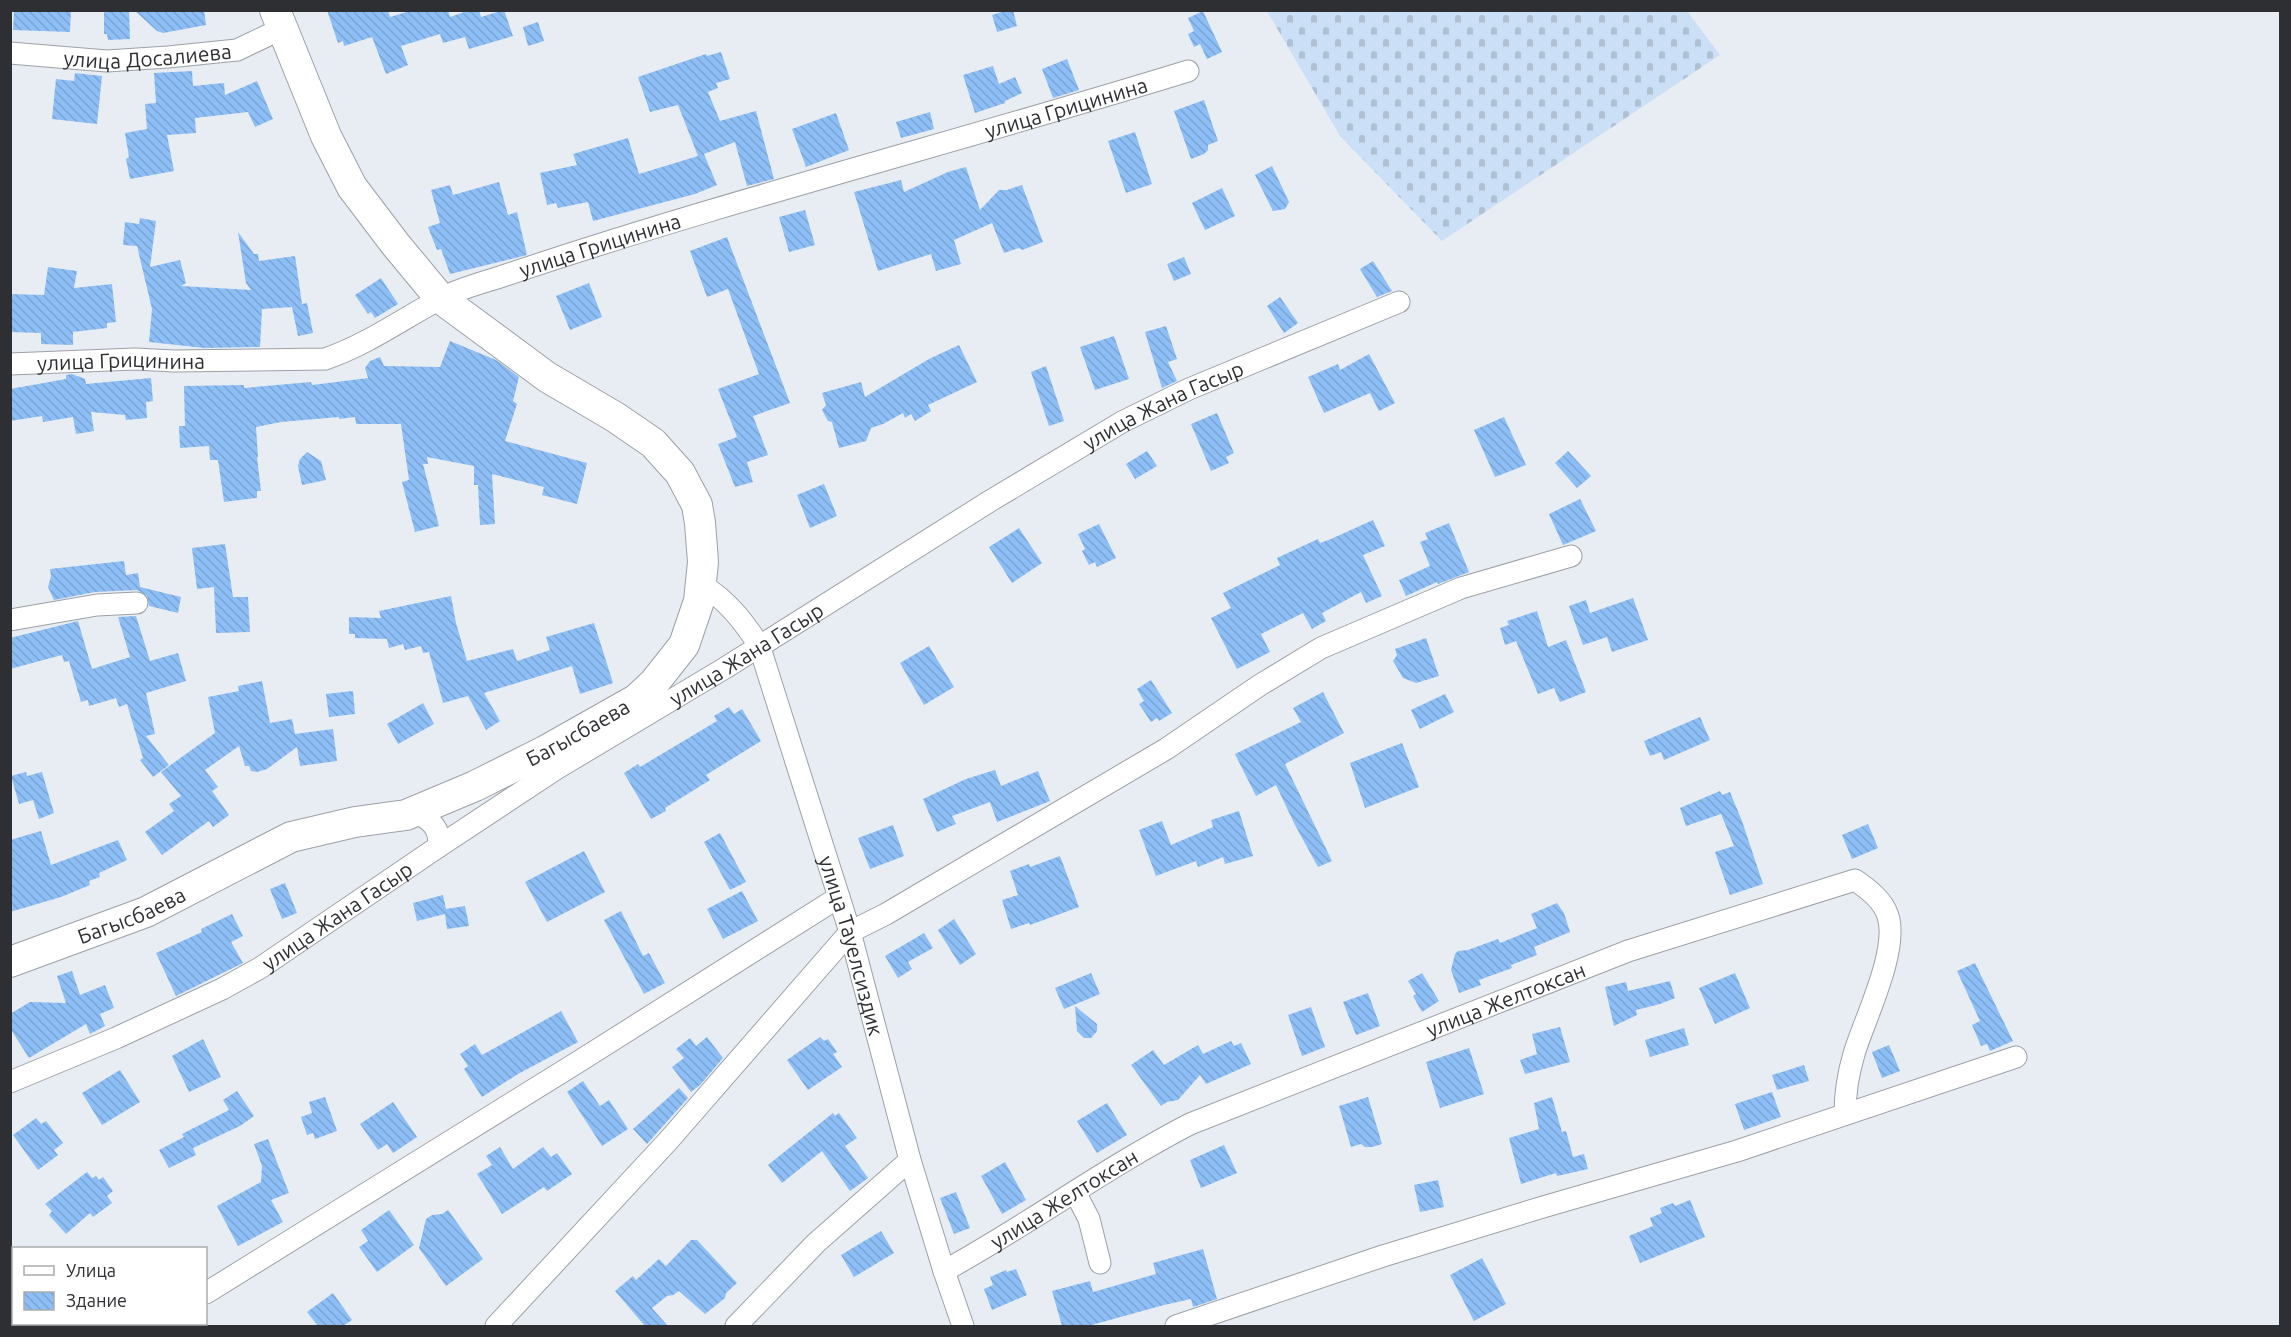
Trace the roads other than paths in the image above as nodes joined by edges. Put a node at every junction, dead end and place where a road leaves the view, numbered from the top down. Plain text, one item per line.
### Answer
1 (278, 20) edge
2 (10, 53) edge
3 (1188, 71) dead end
4 (440, 298) junction
5 (1399, 302) dead end
6 (10, 364) edge
7 (1571, 556) dead end
8 (702, 585) junction
9 (137, 603) dead end
10 (10, 620) edge
11 (759, 645) junction
12 (661, 692) junction
13 (550, 760) junction
14 (414, 812) junction
15 (438, 847) junction
16 (838, 897) junction
17 (850, 933) junction
18 (10, 962) edge
19 (2016, 1057) dead end
20 (10, 1082) edge
21 (1845, 1114) junction
22 (910, 1160) junction
23 (1075, 1192) junction
24 (1100, 1263) dead end
25 (944, 1271) junction
26 (207, 1292) edge
27 (496, 1326) edge
28 (736, 1326) edge
29 (963, 1326) edge
30 (1176, 1326) edge

1 - 2 street, улица Досалиева
1 - 4 street, Багысбаева
3 - 4 street, улица Грицинина
4 - 6 street, улица Грицинина
4 - 8 street, Багысбаева
5 - 11 street, улица Жана Гасыр
7 - 17 street
8 - 11 street, улица Тауелсиздик
8 - 12 street, Багысбаева
9 - 10 street
11 - 12 street, улица Жана Гасыр
11 - 16 street, улица Тауелсиздик
12 - 13 street, Багысбаева
13 - 14 street, Багысбаева
13 - 15 street, улица Жана Гасыр
14 - 15 street
14 - 18 street, Багысбаева
15 - 20 street, улица Жана Гасыр
16 - 17 street, улица Тауелсиздик
16 - 26 street
17 - 22 street, улица Тауелсиздик
17 - 27 street
19 - 21 street
21 - 23 street, улица Желтоксан
21 - 30 street
22 - 25 street, улица Тауелсиздик
22 - 28 street
23 - 24 street
23 - 25 street, улица Желтоксан
25 - 29 street, улица Тауелсиздик

